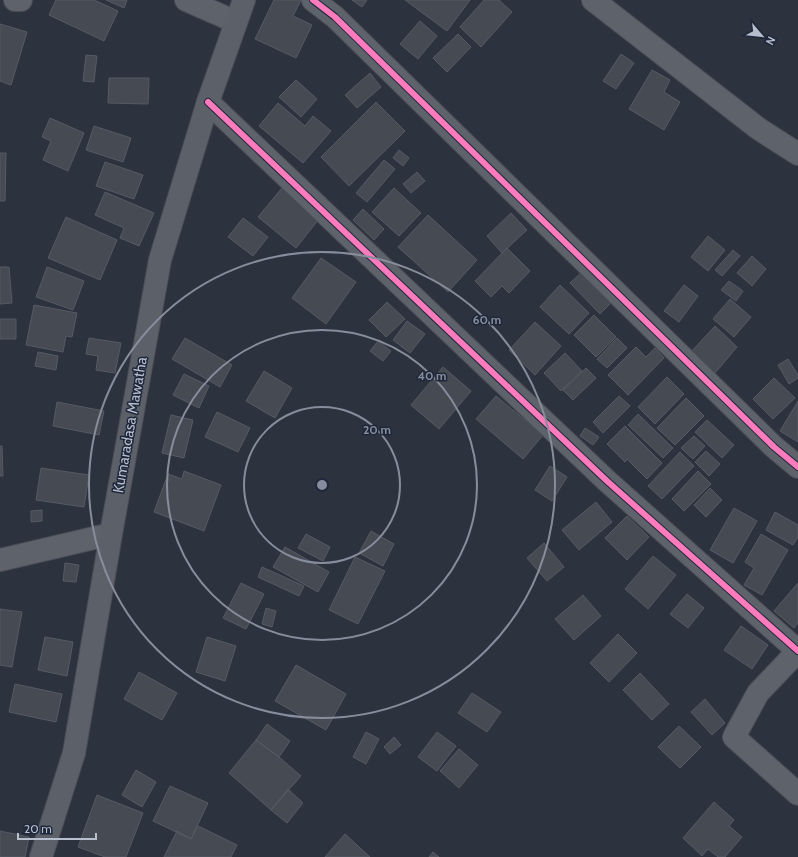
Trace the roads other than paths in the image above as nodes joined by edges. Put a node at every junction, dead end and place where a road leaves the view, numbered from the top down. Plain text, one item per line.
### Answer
1 (15, 0) edge
2 (21, 0) edge
3 (186, 0) edge
4 (244, 0) edge
5 (313, 0) edge
6 (593, 0) edge
7 (236, 22) junction
8 (208, 102) junction
9 (798, 154) edge
10 (798, 467) edge
11 (110, 534) junction
12 (0, 560) edge
13 (798, 651) edge
14 (798, 794) edge
15 (41, 857) edge

1 - 2 street
3 - 7 street
4 - 7 main road, Kumaradasa Mawatha
5 - 10 street
6 - 9 street
7 - 8 main road, Kumaradasa Mawatha
8 - 11 main road, Kumaradasa Mawatha
8 - 13 street
11 - 12 street
11 - 15 main road, Kumaradasa Mawatha
13 - 14 street

